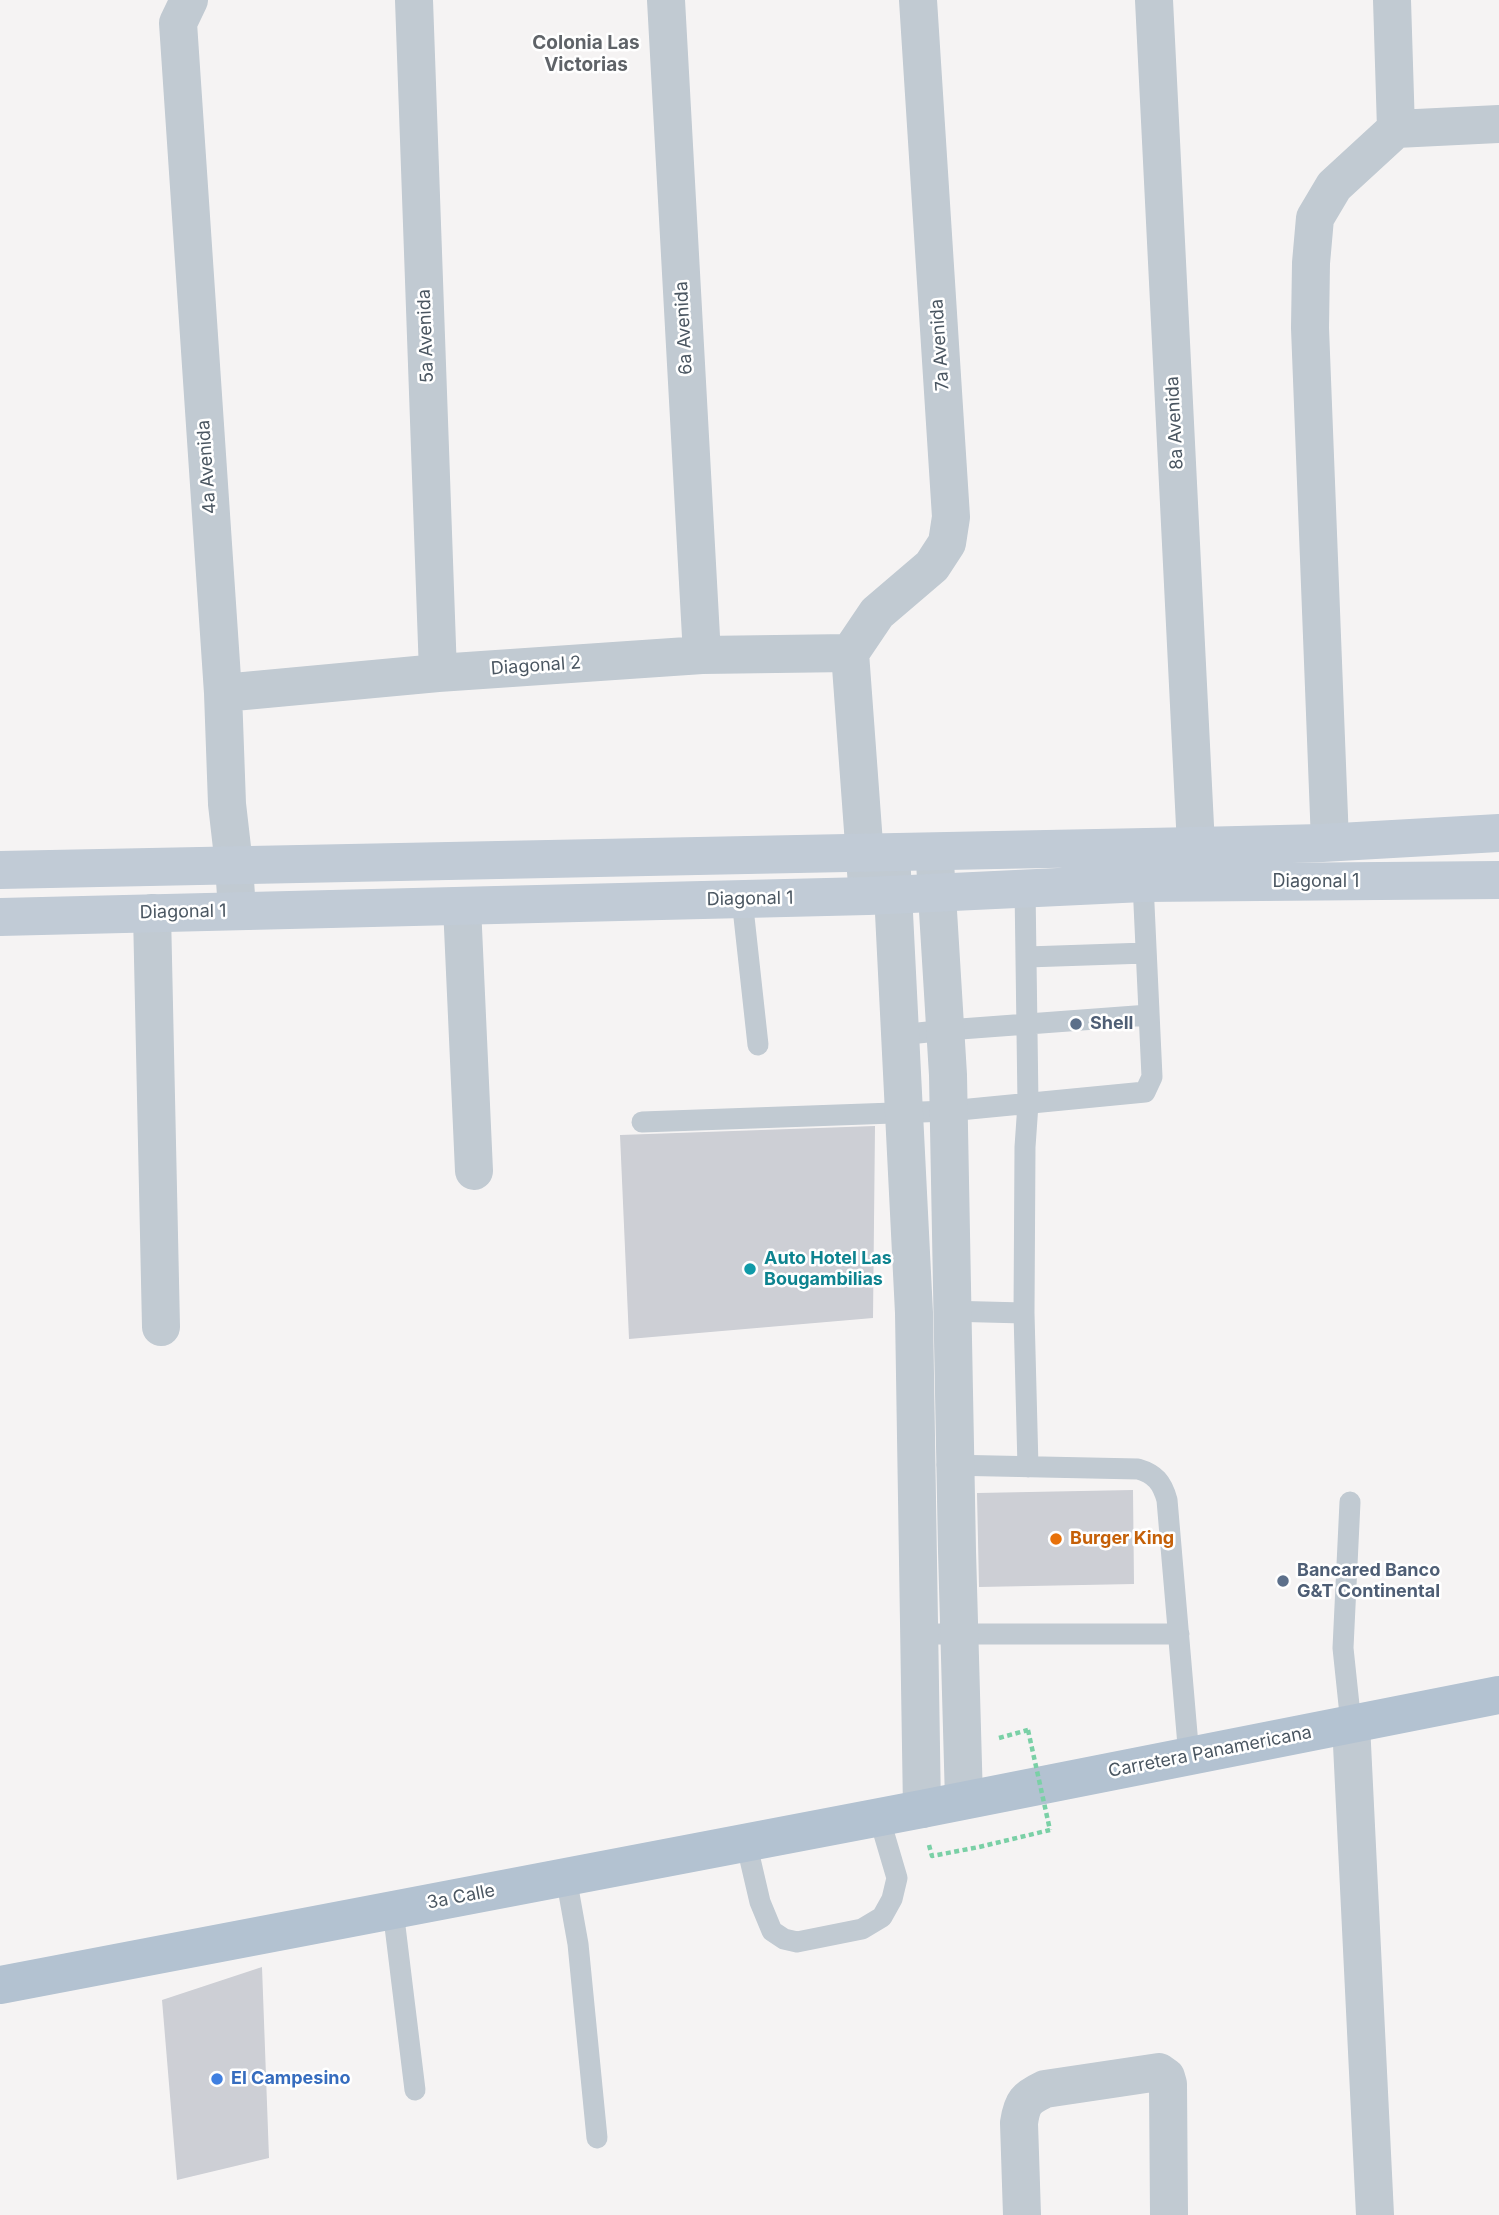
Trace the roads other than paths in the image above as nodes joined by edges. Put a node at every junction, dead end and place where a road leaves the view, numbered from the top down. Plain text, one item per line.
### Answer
1 (414, 0) edge
2 (666, 0) edge
3 (918, 0) edge
4 (1154, 0) edge
5 (1392, 0) edge
6 (184, 11) edge
7 (1499, 124) edge
8 (1396, 129) junction
9 (850, 653) junction
10 (702, 655) junction
11 (438, 673) junction
12 (223, 693) junction
13 (1499, 833) edge
14 (1330, 842) junction
15 (1196, 846) junction
16 (935, 851) junction
17 (878, 853) junction
18 (234, 865) junction
19 (0, 870) edge
20 (1499, 880) edge
21 (1143, 883) junction
22 (1025, 887) junction
23 (936, 892) junction
24 (881, 895) junction
25 (742, 899) junction
26 (462, 905) junction
27 (237, 911) junction
28 (152, 913) junction
29 (0, 917) edge
30 (1146, 953) junction
31 (1027, 957) junction
32 (1149, 1015) junction
33 (1027, 1024) junction
34 (947, 1030) junction
35 (900, 1035) junction
36 (758, 1045) dead end
37 (1028, 1104) junction
38 (949, 1111) junction
39 (904, 1112) junction
40 (642, 1122) dead end
41 (474, 1171) dead end
42 (953, 1311) junction
43 (914, 1313) junction
44 (1024, 1313) junction
45 (161, 1327) dead end
46 (916, 1465) junction
47 (956, 1465) junction
48 (1028, 1467) junction
49 (1350, 1502) dead end
50 (957, 1551) junction
51 (918, 1553) junction
52 (919, 1634) junction
53 (959, 1634) junction
54 (1179, 1634) junction
55 (1499, 1695) edge
56 (1351, 1724) junction
57 (1189, 1757) junction
58 (964, 1800) junction
59 (922, 1809) junction
60 (879, 1817) junction
61 (746, 1842) junction
62 (566, 1877) junction
63 (393, 1910) junction
64 (0, 1985) edge
65 (415, 2090) dead end
66 (597, 2138) dead end
67 (1022, 2215) edge
68 (1170, 2215) edge
69 (1375, 2215) edge

1 - 11 street, 5a Avenida
2 - 10 street, 6a Avenida
3 - 9 street, 7a Avenida
4 - 15 street, 8a Avenida
5 - 8 street
6 - 12 street, 4a Avenida
7 - 8 street
8 - 14 street
9 - 10 street, Diagonal 2
9 - 17 street
10 - 11 street, Diagonal 2
11 - 12 street, Diagonal 2
12 - 18 street, 4a Avenida
13 - 14 main road
14 - 15 main road
15 - 16 main road
16 - 17 main road
16 - 23 street
17 - 18 main road
17 - 24 street
18 - 19 main road
18 - 27 street, 4a Avenida
20 - 21 main road, Diagonal 1
21 - 22 main road, Diagonal 1
21 - 30 lane
22 - 23 main road, Diagonal 1
22 - 31 lane
23 - 24 main road, Diagonal 1
23 - 34 street
24 - 25 main road, Diagonal 1
24 - 35 street
25 - 26 main road, Diagonal 1
25 - 36 lane
26 - 27 main road, Diagonal 1
26 - 41 street
27 - 28 main road, Diagonal 1
28 - 29 main road, Diagonal 1
28 - 45 street
30 - 31 lane
30 - 32 lane
31 - 33 lane
32 - 33 lane
32 - 37 lane
33 - 34 lane
33 - 37 lane
34 - 35 lane
34 - 38 street
35 - 39 street
37 - 38 lane
37 - 44 lane
38 - 39 lane
38 - 42 street
39 - 40 lane
39 - 43 street
42 - 43 lane
42 - 44 lane
42 - 47 street
43 - 46 street
44 - 48 lane
46 - 47 lane
46 - 51 street
47 - 48 lane
47 - 50 street
48 - 54 lane
49 - 56 lane
50 - 51 street
50 - 53 street
51 - 52 street
52 - 53 lane
52 - 59 street
53 - 54 lane
53 - 58 street
54 - 57 lane
55 - 56 main road, Carretera Panamericana
56 - 57 main road, Carretera Panamericana
56 - 69 street
57 - 58 main road, Carretera Panamericana
58 - 59 main road, Carretera Panamericana
59 - 60 main road, 3a Calle
60 - 61 main road, 3a Calle
60 - 61 lane
61 - 62 main road, 3a Calle
62 - 63 main road, 3a Calle
62 - 66 lane
63 - 64 main road, 3a Calle
63 - 65 lane
67 - 68 street

